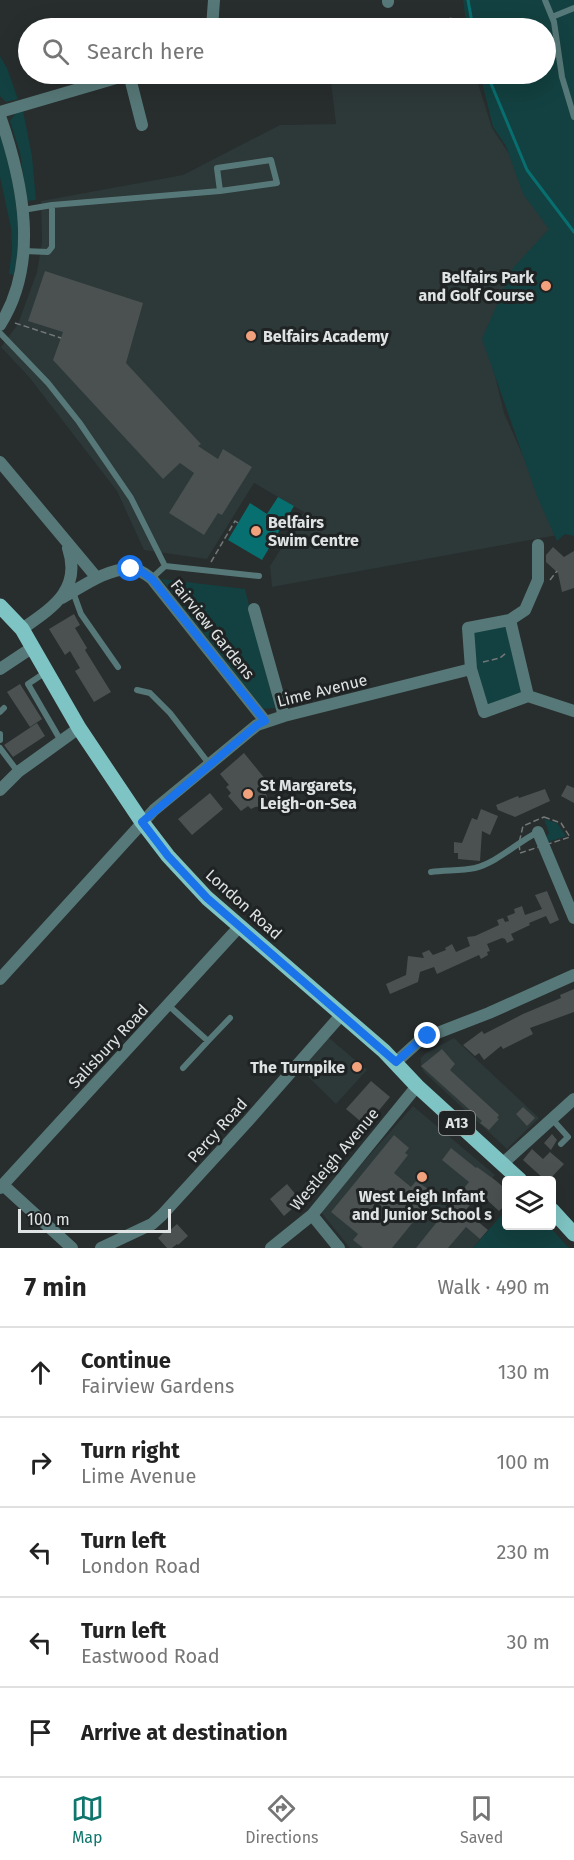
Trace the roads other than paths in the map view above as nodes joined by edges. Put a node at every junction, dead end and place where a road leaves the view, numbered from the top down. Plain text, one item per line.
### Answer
1 (214, 0) edge
2 (545, 0) edge
3 (574, 8) edge
4 (552, 17) joint
5 (213, 18) edge
6 (556, 41) edge
7 (98, 84) edge
8 (132, 84) edge
9 (0, 114) edge
10 (574, 117) edge
11 (142, 125) dead end
12 (220, 191) junction
13 (52, 205) junction
14 (22, 210) junction
15 (24, 251) junction
16 (0, 325) edge
17 (0, 333) edge
18 (0, 462) edge
19 (65, 541) junction
20 (538, 545) dead end
21 (165, 566) junction
22 (259, 576) dead end
23 (97, 578) junction
24 (152, 579) junction
25 (73, 591) junction
26 (62, 598) junction
27 (0, 606) edge
28 (254, 609) dead end
29 (510, 620) junction
30 (22, 629) junction
31 (33, 647) junction
32 (470, 666) junction
33 (118, 668) dead end
34 (0, 669) edge
35 (47, 671) junction
36 (137, 690) dead end
37 (528, 696) junction
38 (574, 711) edge
39 (284, 716) junction
40 (265, 721) junction
41 (79, 728) junction
42 (0, 734) edge
43 (0, 740) edge
44 (61, 741) junction
45 (0, 748) edge
46 (210, 765) junction
47 (18, 772) junction
48 (0, 790) edge
49 (142, 822) junction
50 (538, 832) joint
51 (431, 872) dead end
52 (574, 918) edge
53 (240, 926) junction
54 (574, 975) edge
55 (0, 979) edge
56 (168, 1005) junction
57 (342, 1014) junction
58 (230, 1018) dead end
59 (208, 1041) junction
60 (396, 1062) junction
61 (183, 1068) dead end
62 (417, 1086) junction
63 (574, 1099) edge
64 (552, 1119) junction
65 (561, 1144) dead end
66 (502, 1164) junction
67 (516, 1176) edge
68 (1, 1186) edge
69 (556, 1214) edge
70 (312, 1215) junction
71 (574, 1234) edge
72 (72, 1248) edge
73 (101, 1248) edge
74 (271, 1248) edge
75 (339, 1248) edge

1 - 5 street
2 - 4 lane
3 - 4 lane
6 - 10 lane
7 - 9 street
8 - 11 street
9 - 14 street
12 - 12 lane
12 - 13 lane
13 - 14 lane
13 - 15 lane
14 - 15 street
15 - 16 street
17 - 21 lane
18 - 19 street
19 - 23 street
19 - 26 street
20 - 29 street
21 - 22 lane
21 - 24 lane
23 - 24 street, Fairview Gardens
23 - 25 street, Fairview Gardens
24 - 40 street, Fairview Gardens
25 - 26 street, Fairview Gardens
25 - 33 lane
26 - 30 street, Fairview Gardens
27 - 30 main road, London Road / A13
28 - 39 street, Fairview Gardens
29 - 32 street
29 - 37 street
30 - 31 main road, London Road / A13
31 - 34 street
31 - 35 main road, London Road / A13
32 - 37 street
32 - 39 street, Lime Avenue
35 - 41 main road, London Road / A13
35 - 44 lane
36 - 46 lane
37 - 38 street
39 - 40 street, Lime Avenue
40 - 46 street, Lime Avenue
41 - 44 street
41 - 49 main road, London Road / A13
42 - 43 lane
44 - 47 street
45 - 47 lane
46 - 49 street, Lime Avenue
47 - 48 street
49 - 53 main road, London Road / A13
49 - 55 street, Lime Avenue
50 - 51 lane
50 - 52 street
53 - 56 street, Salisbury Road
53 - 57 main road, London Road / A13
54 - 60 street
56 - 59 lane
56 - 68 street, Salisbury Road
57 - 60 main road, London Road / A13
57 - 73 street, Percy Road
58 - 59 lane
59 - 61 lane
60 - 62 main road, London Road / A13
62 - 66 main road, London Road / A13
62 - 70 street, Westleigh Avenue
63 - 64 street
64 - 65 lane
64 - 66 street
66 - 67 main road, London Road / A13
68 - 72 street
69 - 71 main road
70 - 74 street, Westleigh Avenue
70 - 75 street

